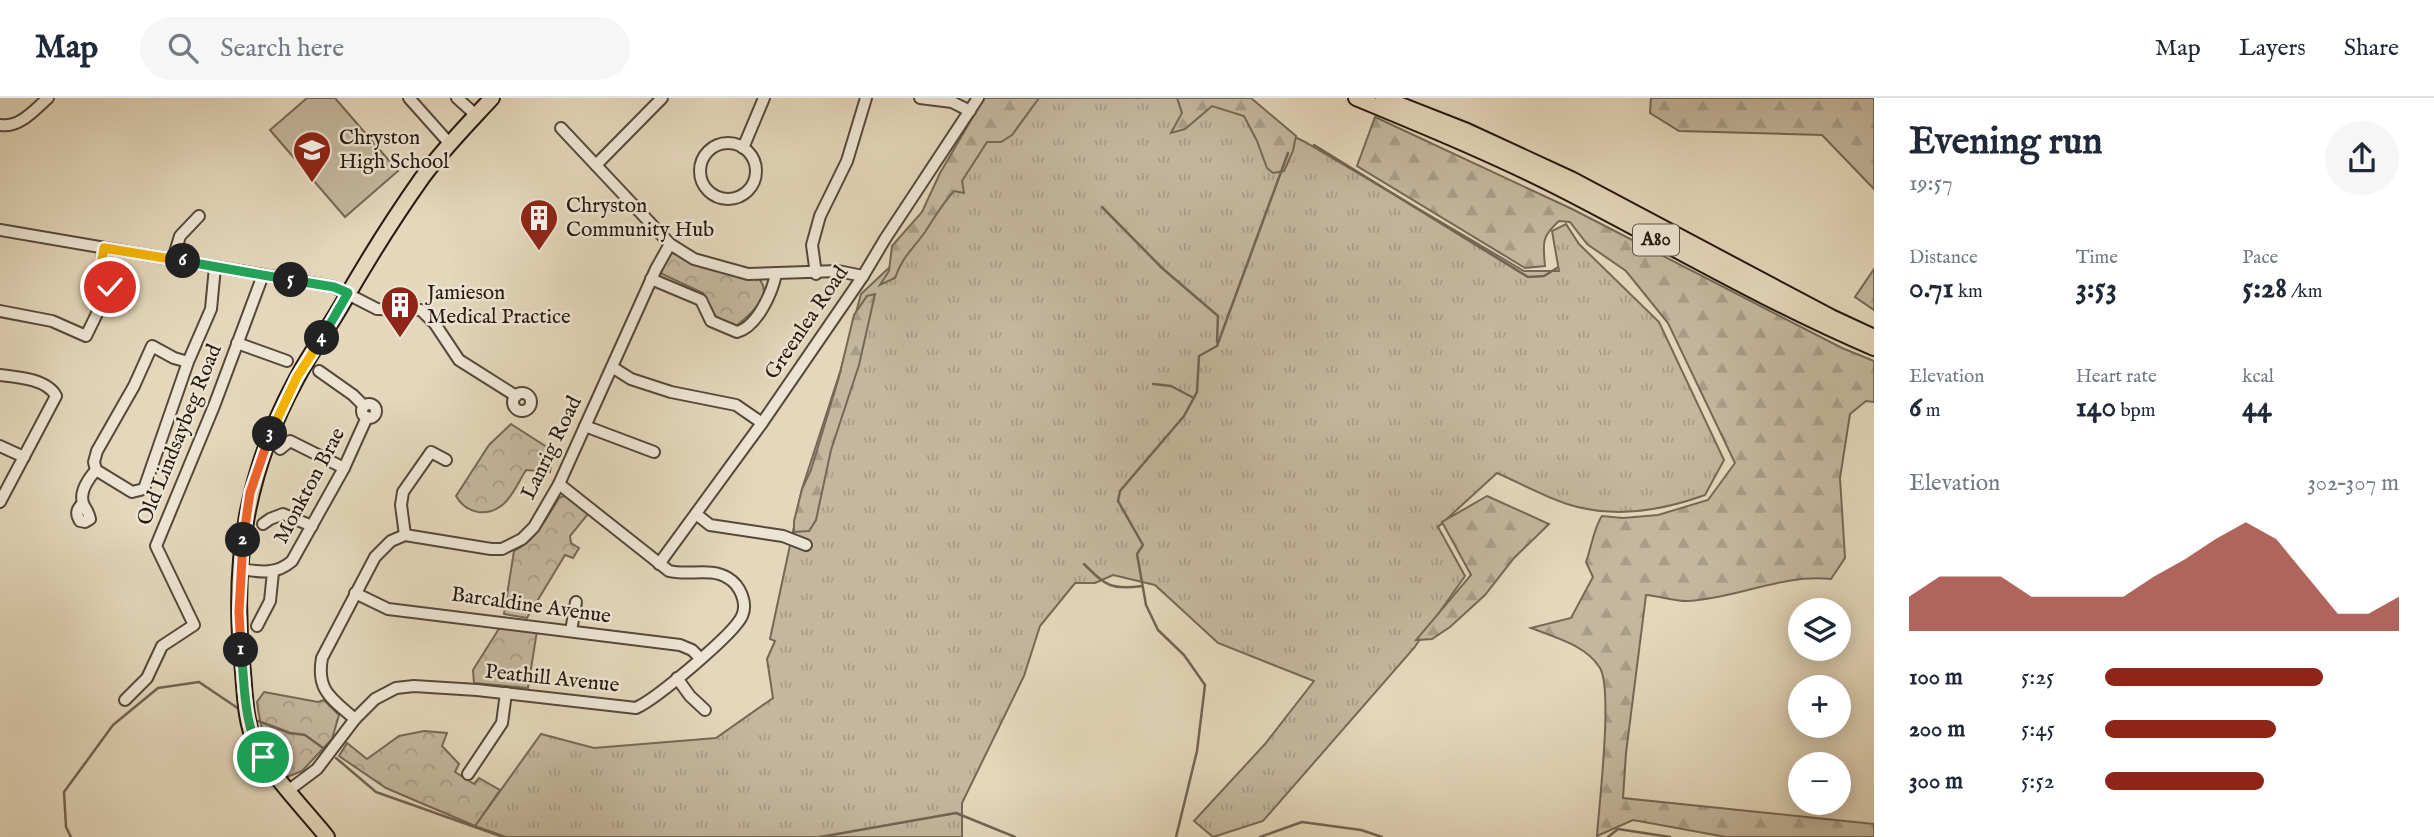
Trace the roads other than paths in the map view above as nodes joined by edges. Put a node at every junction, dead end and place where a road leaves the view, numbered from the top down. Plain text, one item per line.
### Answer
1 (48, 98) edge
2 (409, 98) edge
3 (457, 98) edge
4 (492, 98) edge
5 (662, 98) edge
6 (765, 98) edge
7 (866, 98) edge
8 (920, 98) edge
9 (978, 98) edge
10 (1356, 98) edge
11 (1383, 98) edge
12 (970, 111) junction
13 (476, 115) junction
14 (0, 125) edge
15 (561, 128) dead end
16 (450, 144) junction
17 (743, 148) junction
18 (596, 165) junction
19 (199, 216) dead end
20 (0, 230) edge
21 (670, 244) junction
22 (104, 248) junction
23 (173, 259) junction
24 (215, 267) junction
25 (776, 274) junction
26 (816, 274) junction
27 (263, 275) junction
28 (863, 276) junction
29 (651, 279) junction
30 (348, 293) junction
31 (0, 311) edge
32 (1874, 337) edge
33 (237, 343) junction
34 (1874, 348) edge
35 (287, 361) dead end
36 (188, 362) junction
37 (612, 368) junction
38 (319, 371) dead end
39 (0, 375) edge
40 (516, 396) dead end
41 (762, 424) junction
42 (585, 426) junction
43 (290, 427) dead end
44 (289, 440) junction
45 (0, 446) edge
46 (280, 449) dead end
47 (654, 452) dead end
48 (24, 457) junction
49 (446, 460) dead end
50 (344, 468) junction
51 (96, 470) junction
52 (559, 484) junction
53 (0, 502) edge
54 (83, 503) dead end
55 (268, 505) dead end
56 (696, 514) junction
57 (275, 516) junction
58 (263, 524) dead end
59 (312, 526) junction
60 (405, 535) junction
61 (806, 545) dead end
62 (659, 564) junction
63 (240, 569) junction
64 (273, 572) junction
65 (355, 593) junction
66 (575, 602) dead end
67 (257, 626) dead end
68 (570, 631) junction
69 (700, 658) junction
70 (677, 678) junction
71 (506, 693) junction
72 (125, 700) dead end
73 (705, 710) dead end
74 (355, 719) junction
75 (468, 774) dead end
76 (289, 790) junction
77 (327, 837) edge

1 - 14 street
2 - 16 street
3 - 13 street
4 - 13 main road
5 - 18 street
6 - 17 street
7 - 26 street
8 - 12 street
9 - 12 street, Greenlea Road
10 - 34 main road, A80
11 - 32 main road, A80
12 - 28 street, Greenlea Road
13 - 16 main road
15 - 18 street
16 - 30 main road
17 - 17 street
18 - 21 street
19 - 23 street
20 - 22 street
21 - 25 street
21 - 29 street, Lanrig Road
22 - 23 street
22 - 31 street
23 - 24 street
24 - 27 street
24 - 36 street
25 - 26 street
25 - 29 street
26 - 28 street
27 - 30 street
27 - 33 street, Old Lindsaybeg Road
28 - 41 street, Greenlea Road
29 - 37 street, Lanrig Road
30 - 40 street
30 - 63 main road
33 - 35 street
33 - 72 street, Old Lindsaybeg Road
36 - 51 street
36 - 51 street
37 - 41 street
37 - 42 street, Lanrig Road
38 - 50 street, Monkton Brae
39 - 48 street
41 - 56 street, Greenlea Road
42 - 47 street
42 - 52 street, Lanrig Road
43 - 44 street
44 - 46 street
44 - 50 street
45 - 48 street
48 - 53 street
49 - 60 street
50 - 59 street, Monkton Brae
51 - 54 street
52 - 60 street, Lanrig Road
52 - 62 street, Peathill Avenue
55 - 57 street
56 - 61 street
56 - 62 street, Greenlea Road
57 - 58 street
57 - 59 street
59 - 64 street, Monkton Brae
60 - 65 street
62 - 69 street, Peathill Avenue
63 - 64 street, Monkton Brae
63 - 76 main road
64 - 67 street
65 - 68 street, Barcaldine Avenue
65 - 74 street
66 - 68 street
68 - 69 street, Barcaldine Avenue
69 - 70 street, Peathill Avenue
70 - 71 street, Peathill Avenue
70 - 73 street
71 - 74 street, Peathill Avenue
71 - 75 street
74 - 76 street, Peathill Avenue
76 - 77 main road

